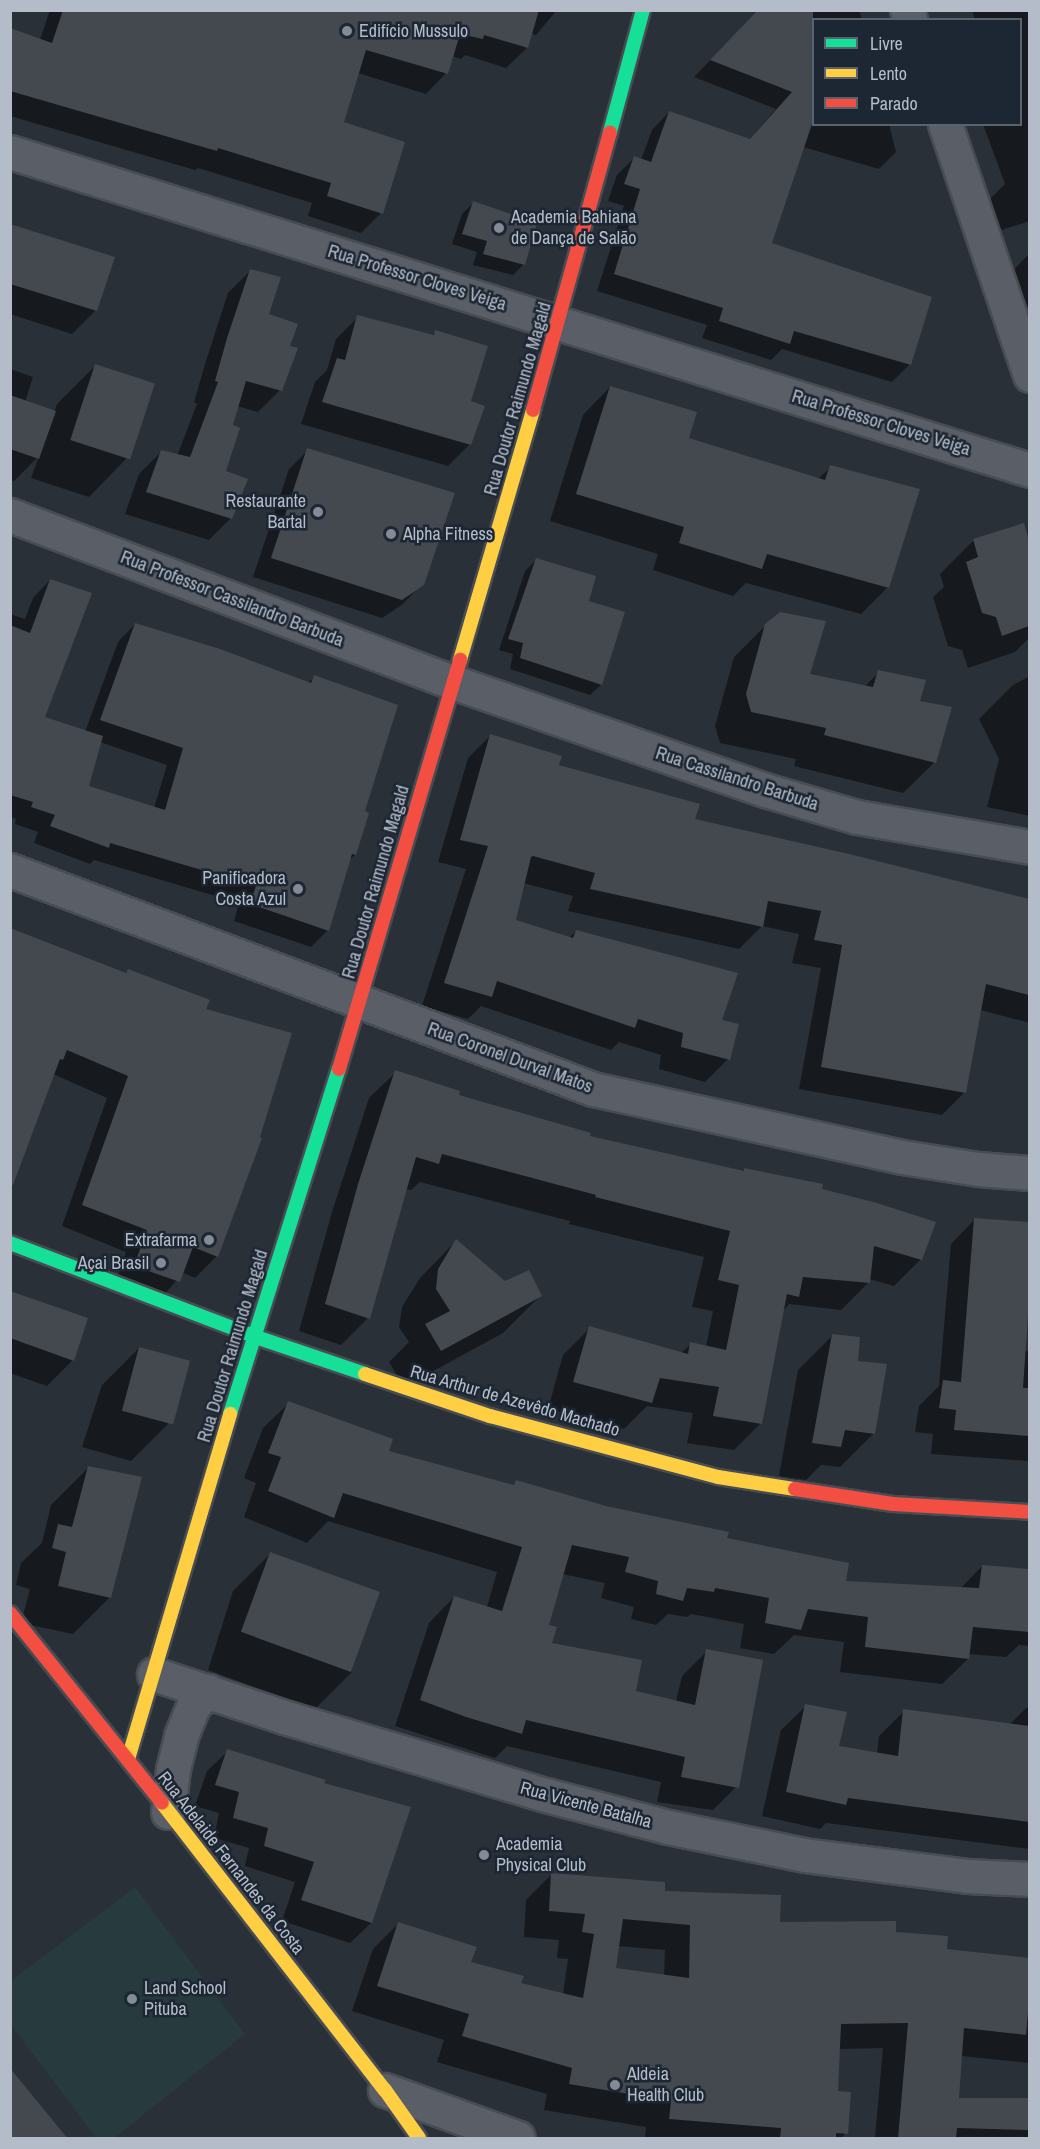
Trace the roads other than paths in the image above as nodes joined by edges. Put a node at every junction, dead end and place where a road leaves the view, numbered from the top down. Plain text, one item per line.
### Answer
1 (643, 10) edge
2 (946, 126) edge
3 (10, 153) edge
4 (559, 322) junction
5 (1029, 375) edge
6 (1029, 470) edge
7 (10, 515) edge
8 (453, 682) junction
9 (1029, 847) edge
10 (10, 870) edge
11 (360, 1002) junction
12 (1029, 1173) edge
13 (10, 1243) edge
14 (253, 1336) junction
15 (1029, 1512) edge
16 (10, 1613) edge
17 (154, 1674) junction
18 (207, 1691) junction
19 (128, 1759) junction
20 (168, 1812) junction
21 (1029, 1879) edge
22 (385, 2090) junction
23 (419, 2139) edge
24 (518, 2139) edge

1 - 4 street, Rua Doutor Raimundo Magald
2 - 5 street
3 - 4 street, Rua Professor Cloves Veiga
4 - 6 street, Rua Professor Cloves Veiga
4 - 8 street, Rua Doutor Raimundo Magald
7 - 8 street, Rua Professor Cassilandro Barbuda
8 - 9 street, Rua Cassilandro Barbuda
8 - 11 street, Rua Doutor Raimundo Magald
10 - 11 street, Rua Coronel Durval Matos
11 - 12 street, Rua Coronel Durval Matos
11 - 14 street, Rua Doutor Raimundo Magald
13 - 14 street, Rua Arthur de Azevêdo Machado
14 - 15 street, Rua Arthur de Azevêdo Machado
14 - 17 street, Rua Doutor Raimundo Magald
16 - 19 street, Rua Adelaide Fernandes da Costa
17 - 18 street, Rua Vicente Batalha
17 - 19 street, Rua Doutor Raimundo Magald
18 - 20 street
18 - 21 street, Rua Vicente Batalha
19 - 20 street, Rua Adelaide Fernandes da Costa
20 - 22 street, Rua Adelaide Fernandes da Costa
22 - 23 street, Rua Adelaide Fernandes da Costa
22 - 24 street

